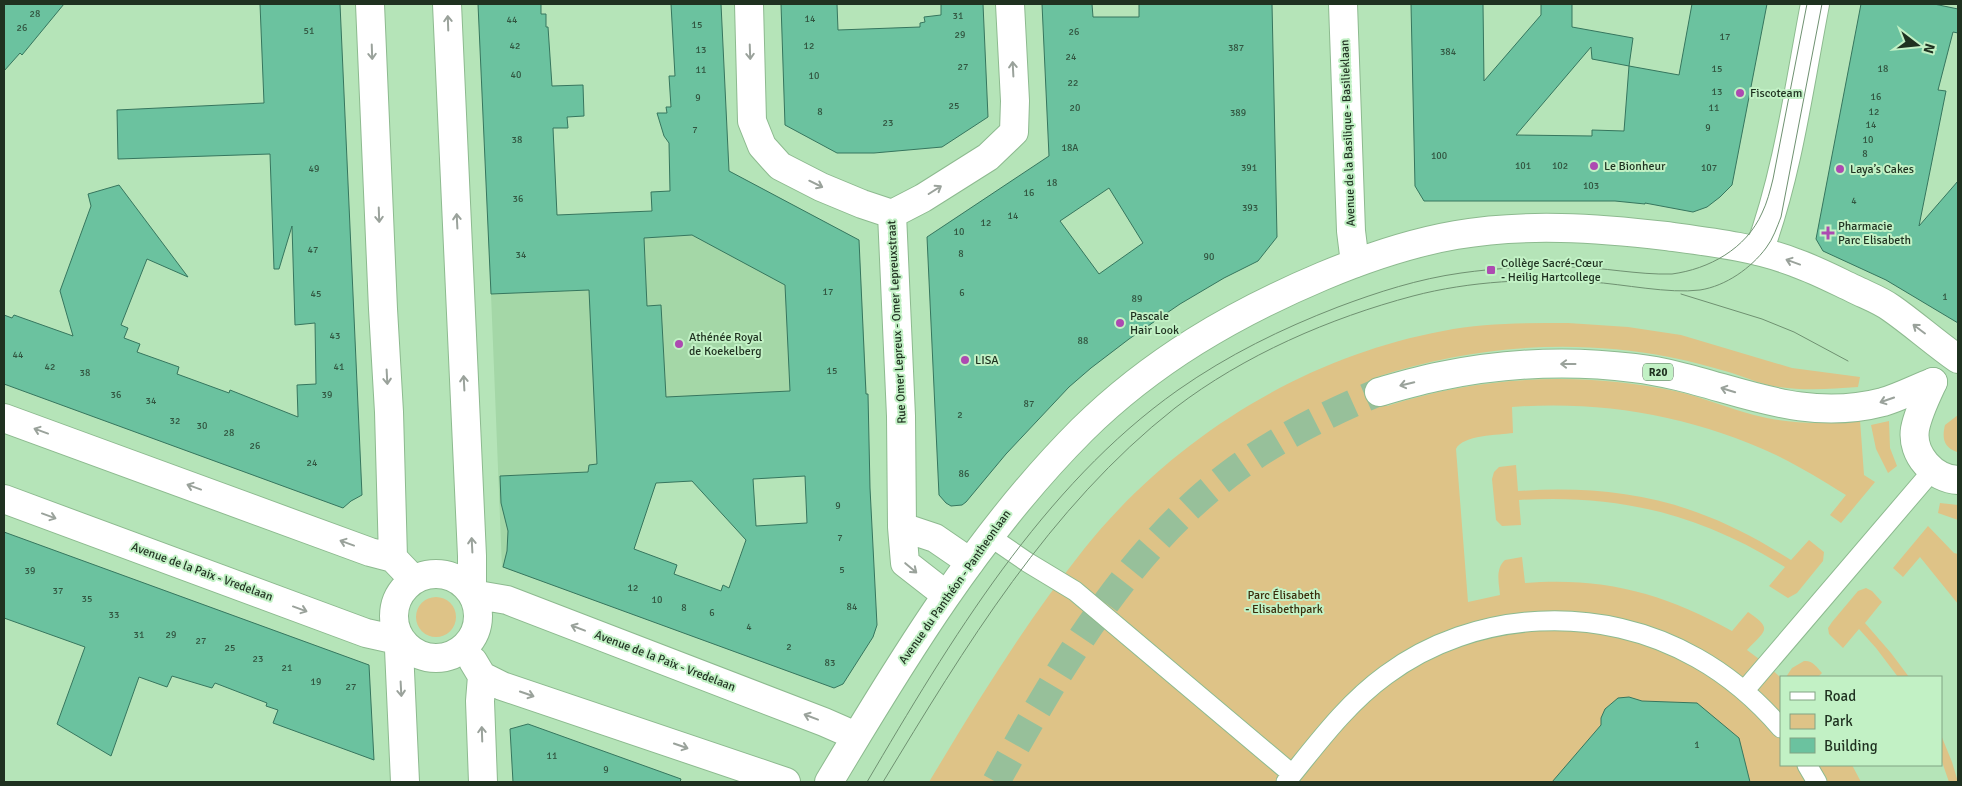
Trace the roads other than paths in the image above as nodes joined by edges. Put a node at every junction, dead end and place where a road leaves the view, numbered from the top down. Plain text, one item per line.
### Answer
1 (370, 4) edge
2 (447, 4) edge
3 (748, 4) edge
4 (1010, 4) edge
5 (1343, 4) edge
6 (1815, 4) edge
7 (892, 214) junction
8 (1760, 251) junction
9 (1356, 263) junction
10 (1958, 359) edge
11 (1958, 369) edge
12 (1932, 382) junction
13 (1379, 392) tunnel mouth
14 (4, 418) edge
15 (1932, 470) junction
16 (1958, 480) edge
17 (4, 499) edge
18 (902, 527) junction
19 (989, 536) junction
20 (393, 558) junction
21 (970, 562) junction
22 (414, 580) junction
23 (472, 594) junction
24 (946, 596) junction
25 (402, 641) junction
26 (464, 647) junction
27 (482, 676) junction
28 (1744, 691) junction
29 (1780, 727) edge
30 (856, 736) junction
31 (1808, 766) edge
32 (1289, 778) edge
33 (405, 782) edge
34 (483, 782) edge
35 (786, 782) edge
36 (829, 782) edge
37 (1816, 782) edge

1 -> 20 main road
23 -> 2 main road
3 -> 7 main road
7 -> 4 main road, Rue Omer Lepreux - Omer Lepreuxstraat
5 - 9 main road, Avenue de la Basilique - Basilieklaan
6 - 8 main road
7 - 18 main road, Rue Omer Lepreux - Omer Lepreuxstraat
8 - 9 main road, Avenue du Panthéon - Pantheonlaan
10 -> 8 main road, Avenue du Panthéon - Pantheonlaan
9 - 19 main road, Avenue du Panthéon - Pantheonlaan
11 - 12 main road, R20
12 -> 13 main road, R20
12 - 15 main road
20 -> 14 main road
15 - 16 main road
15 - 28 lane
17 -> 25 main road, Avenue de la Paix - Vredelaan
18 - 21 main road
18 -> 24 main road, Rue Omer Lepreux - Omer Lepreuxstraat
19 - 21 main road, Avenue du Panthéon - Pantheonlaan
19 - 32 lane
20 - 22 main road
21 - 24 main road, Avenue du Panthéon - Pantheonlaan
22 - 23 main road
22 - 25 main road
23 - 26 main road
30 -> 23 main road, Avenue de la Paix - Vredelaan
24 - 30 main road, Avenue du Panthéon - Pantheonlaan
25 - 26 main road
25 -> 33 main road
26 - 27 main road
34 -> 27 main road
27 -> 35 main road
28 - 29 lane
28 - 32 lane
30 - 36 main road, Avenue du Panthéon - Pantheonlaan
31 - 37 lane

